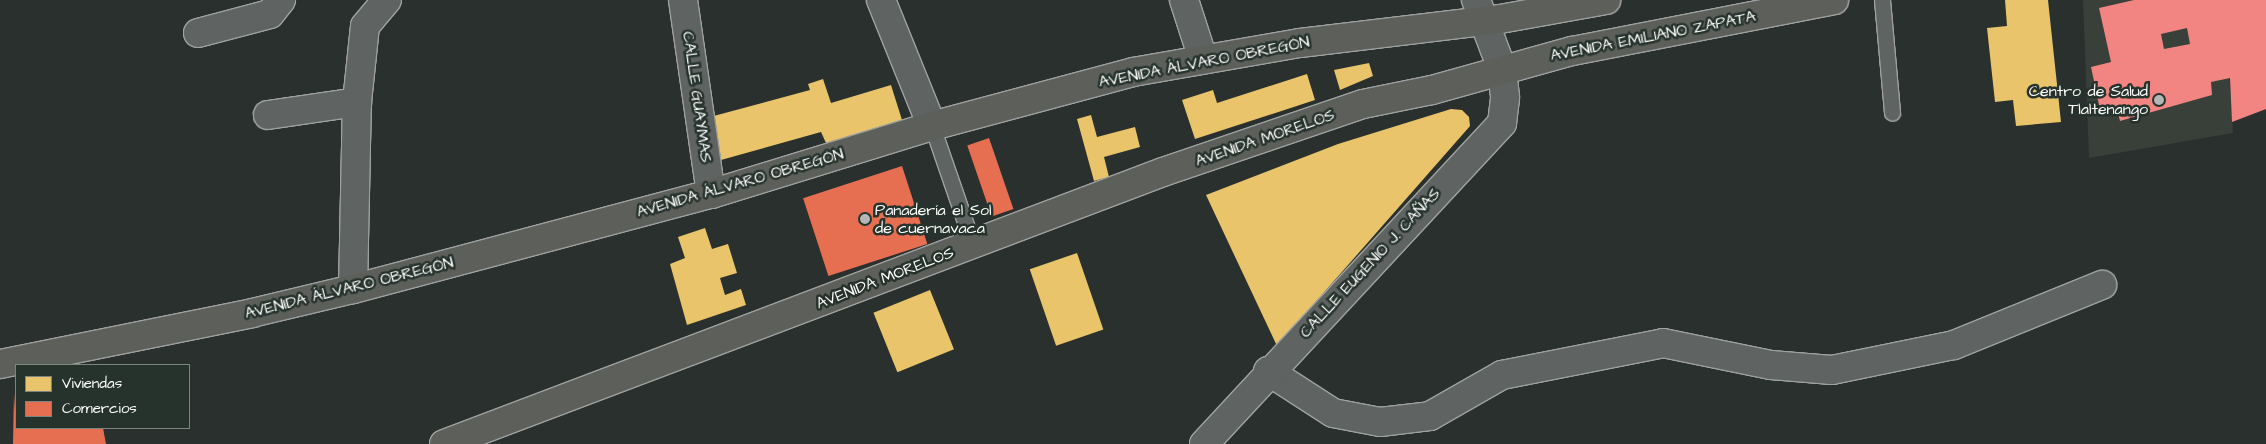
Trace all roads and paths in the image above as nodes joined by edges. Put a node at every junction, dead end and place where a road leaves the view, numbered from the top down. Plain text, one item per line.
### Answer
1 (281, 0) edge
2 (387, 0) edge
3 (683, 0) edge
4 (881, 0) edge
5 (1184, 0) edge
6 (1606, 0) edge
7 (1834, 0) edge
8 (1882, 0) edge
9 (1480, 11) edge
10 (198, 34) dead end
11 (1203, 59) junction
12 (1502, 70) junction
13 (357, 102) junction
14 (1892, 113) dead end
15 (268, 115) dead end
16 (932, 126) junction
17 (711, 194) junction
18 (973, 245) junction
19 (2102, 285) dead end
20 (353, 289) junction
21 (0, 364) edge
22 (1268, 371) junction
23 (444, 444) edge
24 (1204, 444) edge

1 - 10 street
2 - 13 street
3 - 17 street, CALLE GUAYMAS
4 - 16 street
5 - 11 street
6 - 9 main road
7 - 12 main road, AVENIDA EMILIANO ZAPATA
8 - 14 lane
9 - 11 main road, AVENIDA ÁLVARO OBREGÓN
9 - 12 street, CALLE EUGENIO J. CAÑAS
11 - 16 main road, AVENIDA ÁLVARO OBREGÓN
12 - 18 main road, AVENIDA MORELOS
12 - 22 street, CALLE EUGENIO J. CAÑAS
13 - 15 street
13 - 20 street
16 - 17 main road, AVENIDA ÁLVARO OBREGÓN
16 - 18 lane
17 - 20 main road, AVENIDA ÁLVARO OBREGÓN
18 - 23 main road, AVENIDA MORELOS
19 - 22 street
20 - 21 main road, AVENIDA ÁLVARO OBREGÓN
22 - 24 street, CALLE EUGENIO J. CAÑAS

